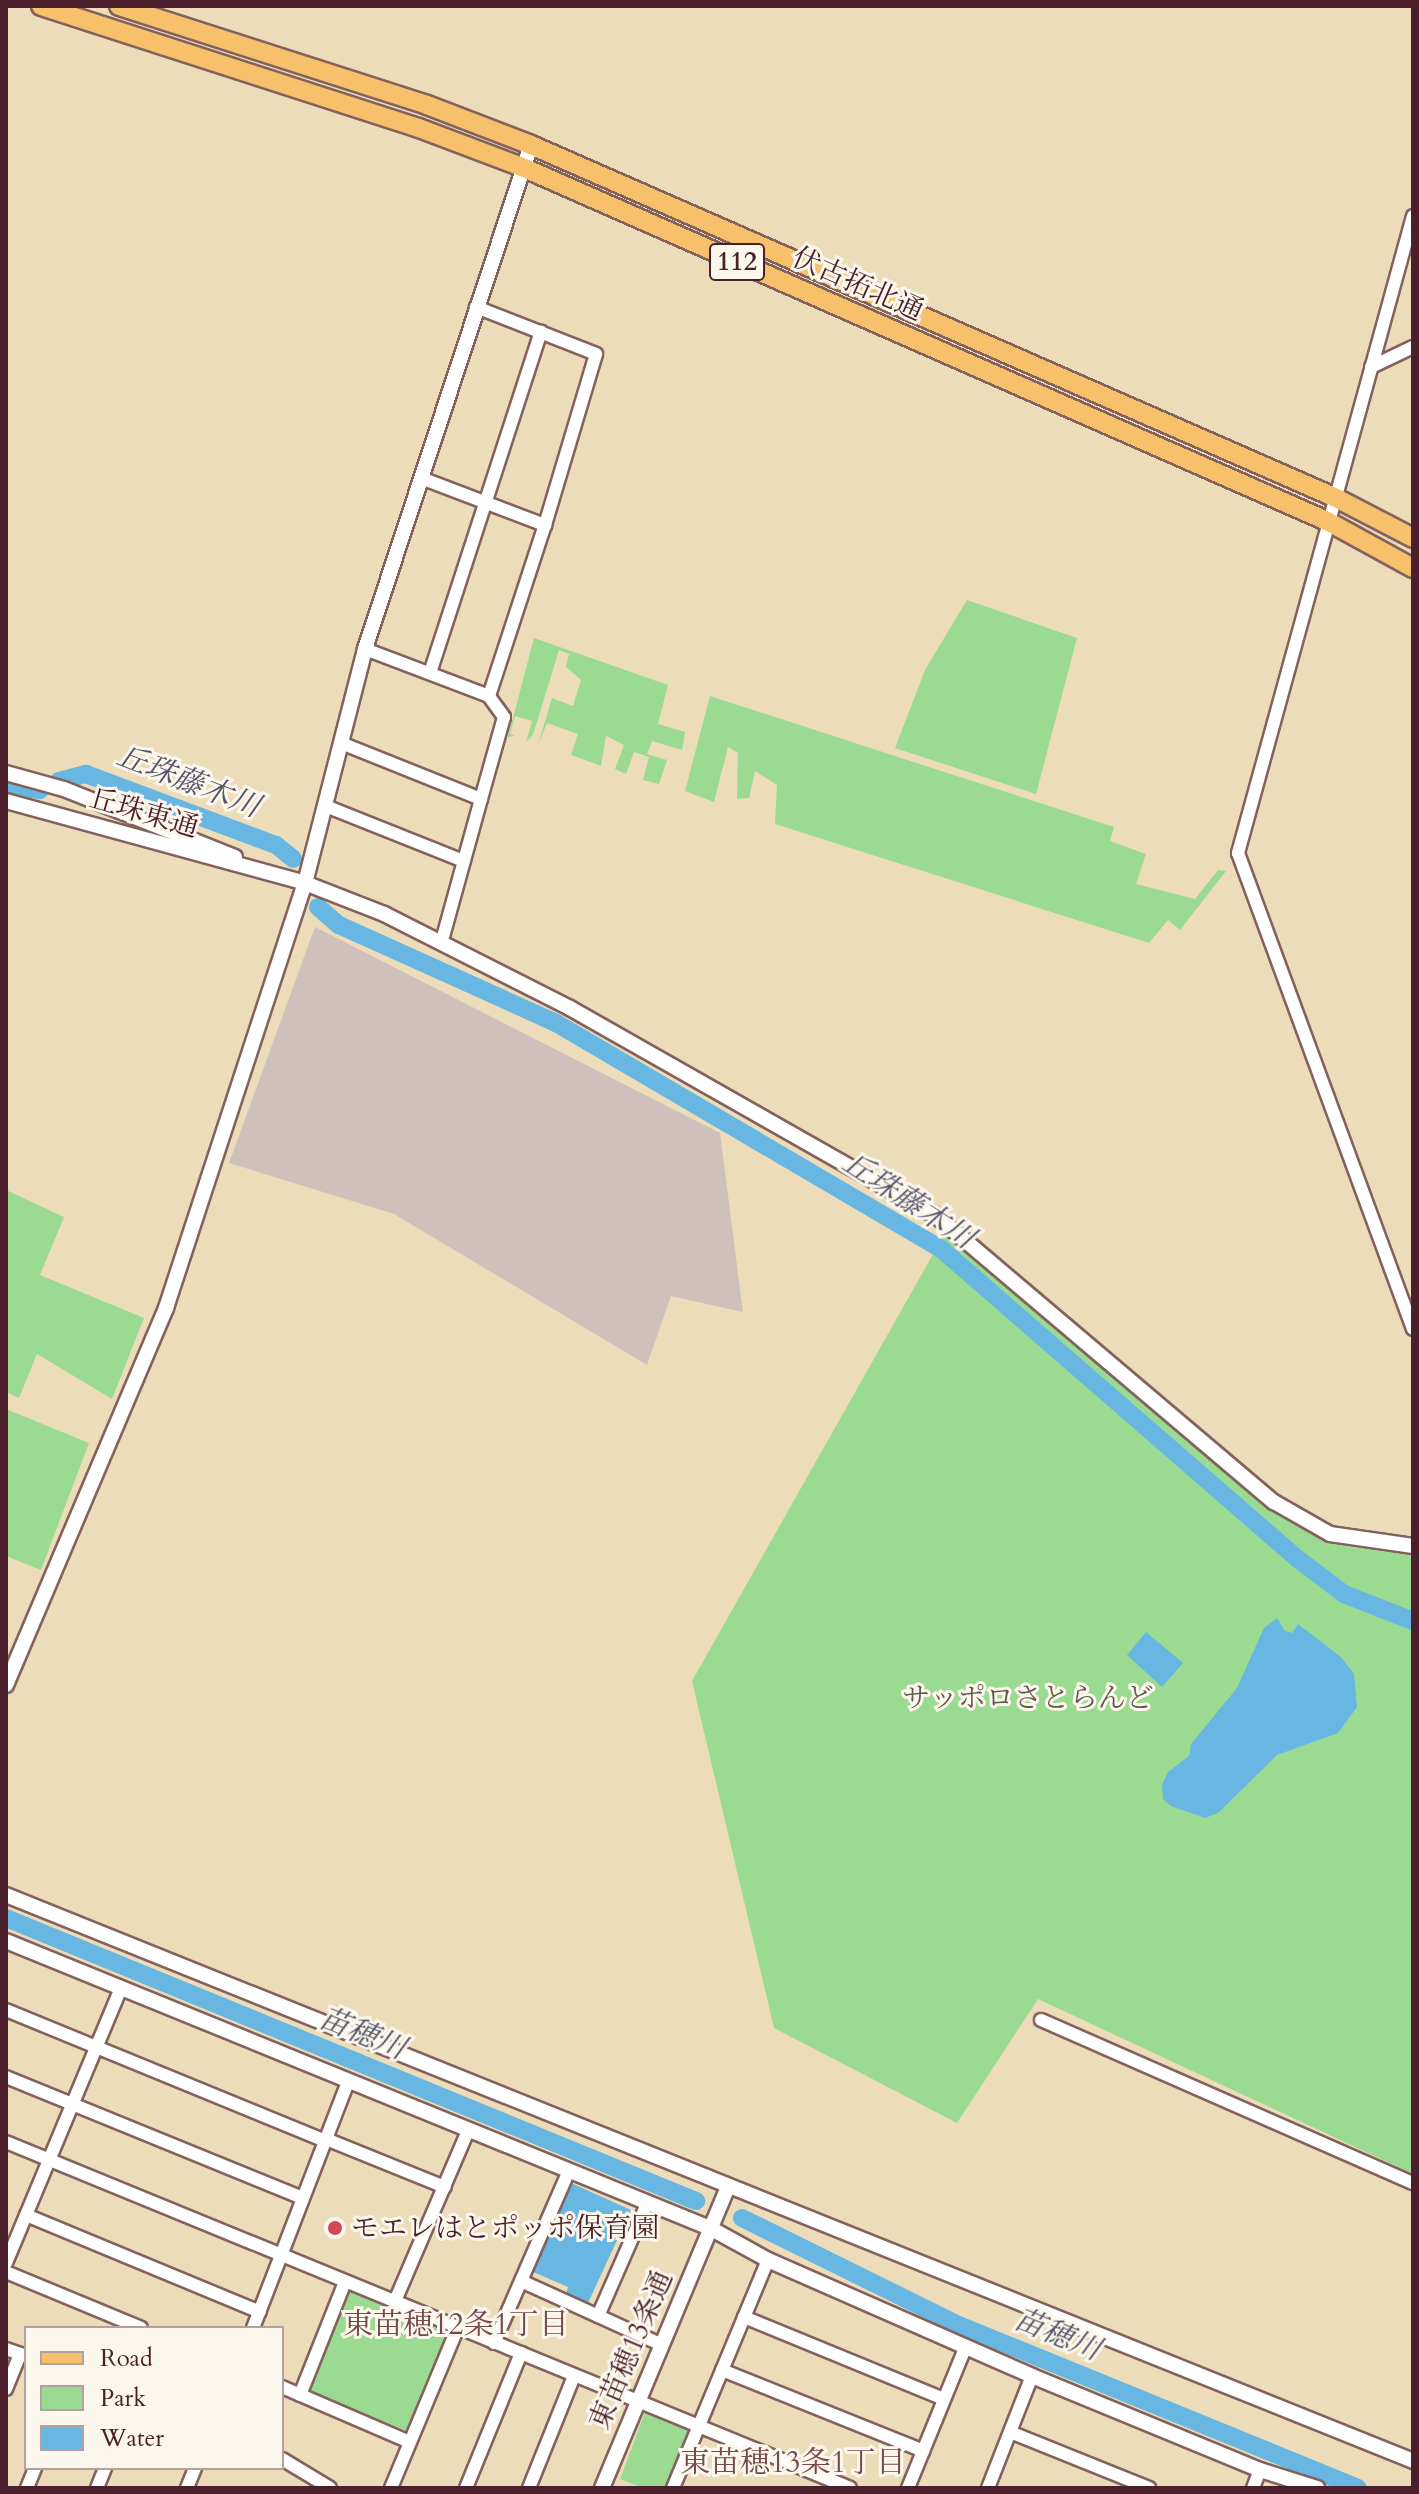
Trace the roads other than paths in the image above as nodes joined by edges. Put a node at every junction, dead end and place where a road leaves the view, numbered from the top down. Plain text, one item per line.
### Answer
1 (41, 6) edge
2 (119, 6) edge
3 (531, 145) junction
4 (522, 167) junction
5 (1413, 216) edge
6 (476, 307) junction
7 (541, 332) junction
8 (1413, 347) edge
9 (1371, 367) junction
10 (421, 478) junction
11 (1334, 497) junction
12 (486, 502) junction
13 (1327, 521) junction
14 (545, 525) junction
15 (1413, 538) edge
16 (1413, 568) edge
17 (365, 649) junction
18 (430, 673) junction
19 (489, 696) junction
20 (341, 743) junction
21 (6, 773) edge
22 (481, 799) junction
23 (6, 801) edge
24 (328, 807) junction
25 (464, 861) junction
26 (272, 874) junction
27 (305, 883) junction
28 (442, 941) junction
29 (1413, 1329) edge
30 (1413, 1546) edge
31 (6, 1685) edge
32 (6, 1895) edge
33 (6, 1941) edge
34 (120, 1990) junction
35 (6, 2010) edge
36 (1041, 2020) dead end
37 (97, 2047) junction
38 (6, 2077) edge
39 (347, 2084) junction
40 (73, 2105) junction
41 (467, 2133) junction
42 (325, 2140) junction
43 (6, 2142) edge
44 (49, 2160) junction
45 (568, 2173) junction
46 (1413, 2183) edge
47 (445, 2187) junction
48 (727, 2189) junction
49 (302, 2198) junction
50 (646, 2206) junction
51 (26, 2215) junction
52 (710, 2228) junction
53 (282, 2255) junction
54 (768, 2260) junction
55 (6, 2263) edge
56 (6, 2272) edge
57 (521, 2281) junction
58 (345, 2282) junction
59 (395, 2301) junction
60 (260, 2312) junction
61 (598, 2316) junction
62 (744, 2317) junction
63 (136, 2326) edge
64 (254, 2326) edge
65 (458, 2327) junction
66 (494, 2343) junction
67 (662, 2345) junction
68 (965, 2348) junction
69 (6, 2349) edge
70 (521, 2353) junction
71 (23, 2355) edge
72 (722, 2370) junction
73 (574, 2376) junction
74 (1032, 2376) junction
75 (284, 2388) edge
76 (6, 2389) edge
77 (300, 2395) junction
78 (944, 2399) junction
79 (637, 2401) junction
80 (698, 2425) junction
81 (1010, 2432) junction
82 (410, 2442) junction
83 (923, 2451) junction
84 (284, 2460) edge
85 (1413, 2461) edge
86 (1260, 2470) junction
87 (989, 2485) edge
88 (324, 2486) edge
89 (677, 2487) edge
90 (1313, 2487) edge
91 (391, 2488) edge
92 (466, 2488) edge
93 (529, 2488) edge
94 (602, 2488) edge
95 (850, 2488) edge
96 (908, 2488) edge
97 (1004, 2488) edge
98 (1149, 2488) edge
99 (1253, 2488) edge

1 - 4 main road, 伏古拓北通 / 112
2 - 3 main road, 伏古拓北通 / 112
3 - 4 street
3 - 11 main road, 伏古拓北通 / 112
4 - 6 street
4 - 13 main road, 伏古拓北通 / 112
5 - 9 street
6 - 7 street
6 - 10 street
7 - 12 street
7 - 14 street
8 - 9 street
9 - 11 street
10 - 12 street
10 - 17 street
11 - 13 street
11 - 15 main road, 伏古拓北通 / 112
12 - 14 street
12 - 18 street
13 - 16 main road, 伏古拓北通 / 112
13 - 29 street
14 - 19 street
17 - 18 street
17 - 20 street
18 - 19 street
19 - 22 street
20 - 22 street
20 - 24 street
21 - 26 street, 丘珠東通
22 - 25 street
23 - 26 street, 丘珠東通
24 - 25 street
24 - 27 street
25 - 28 street
26 - 27 street
27 - 28 street
27 - 31 street
28 - 30 street
32 - 48 street
33 - 34 street
34 - 37 street
34 - 39 street
35 - 37 street
36 - 46 street
37 - 40 street
37 - 42 street
38 - 40 street
39 - 41 street
39 - 42 street
40 - 44 street
40 - 49 street
41 - 45 street
41 - 47 street
42 - 47 street
42 - 49 street
43 - 44 street
44 - 51 street
44 - 53 street
45 - 50 street
45 - 57 street
47 - 59 street
48 - 52 street, 東苗穂13条通
48 - 85 street
49 - 53 street
50 - 52 street
50 - 61 street
51 - 55 street
51 - 60 street
52 - 54 street
52 - 67 street, 東苗穂13条通
53 - 58 street
53 - 60 street
54 - 62 street
54 - 68 street
56 - 63 street
57 - 61 street
57 - 66 street
58 - 59 street
58 - 77 street
59 - 65 street
60 - 64 street
61 - 67 street
62 - 72 street
62 - 78 street
65 - 66 street
65 - 82 street
66 - 70 street
67 - 79 street, 東苗穂13条通
68 - 74 street
68 - 78 street
69 - 71 street
70 - 73 street
70 - 92 street
71 - 76 street
72 - 80 street
72 - 83 street
73 - 79 street
73 - 93 street
74 - 81 street
74 - 86 street
75 - 77 street
77 - 82 street
78 - 83 street
79 - 80 street
79 - 94 street, 東苗穂13条通
80 - 89 street
80 - 95 street
81 - 87 street
81 - 98 street
82 - 91 street
83 - 96 street
84 - 88 street
86 - 90 street
86 - 99 street
87 - 97 street

